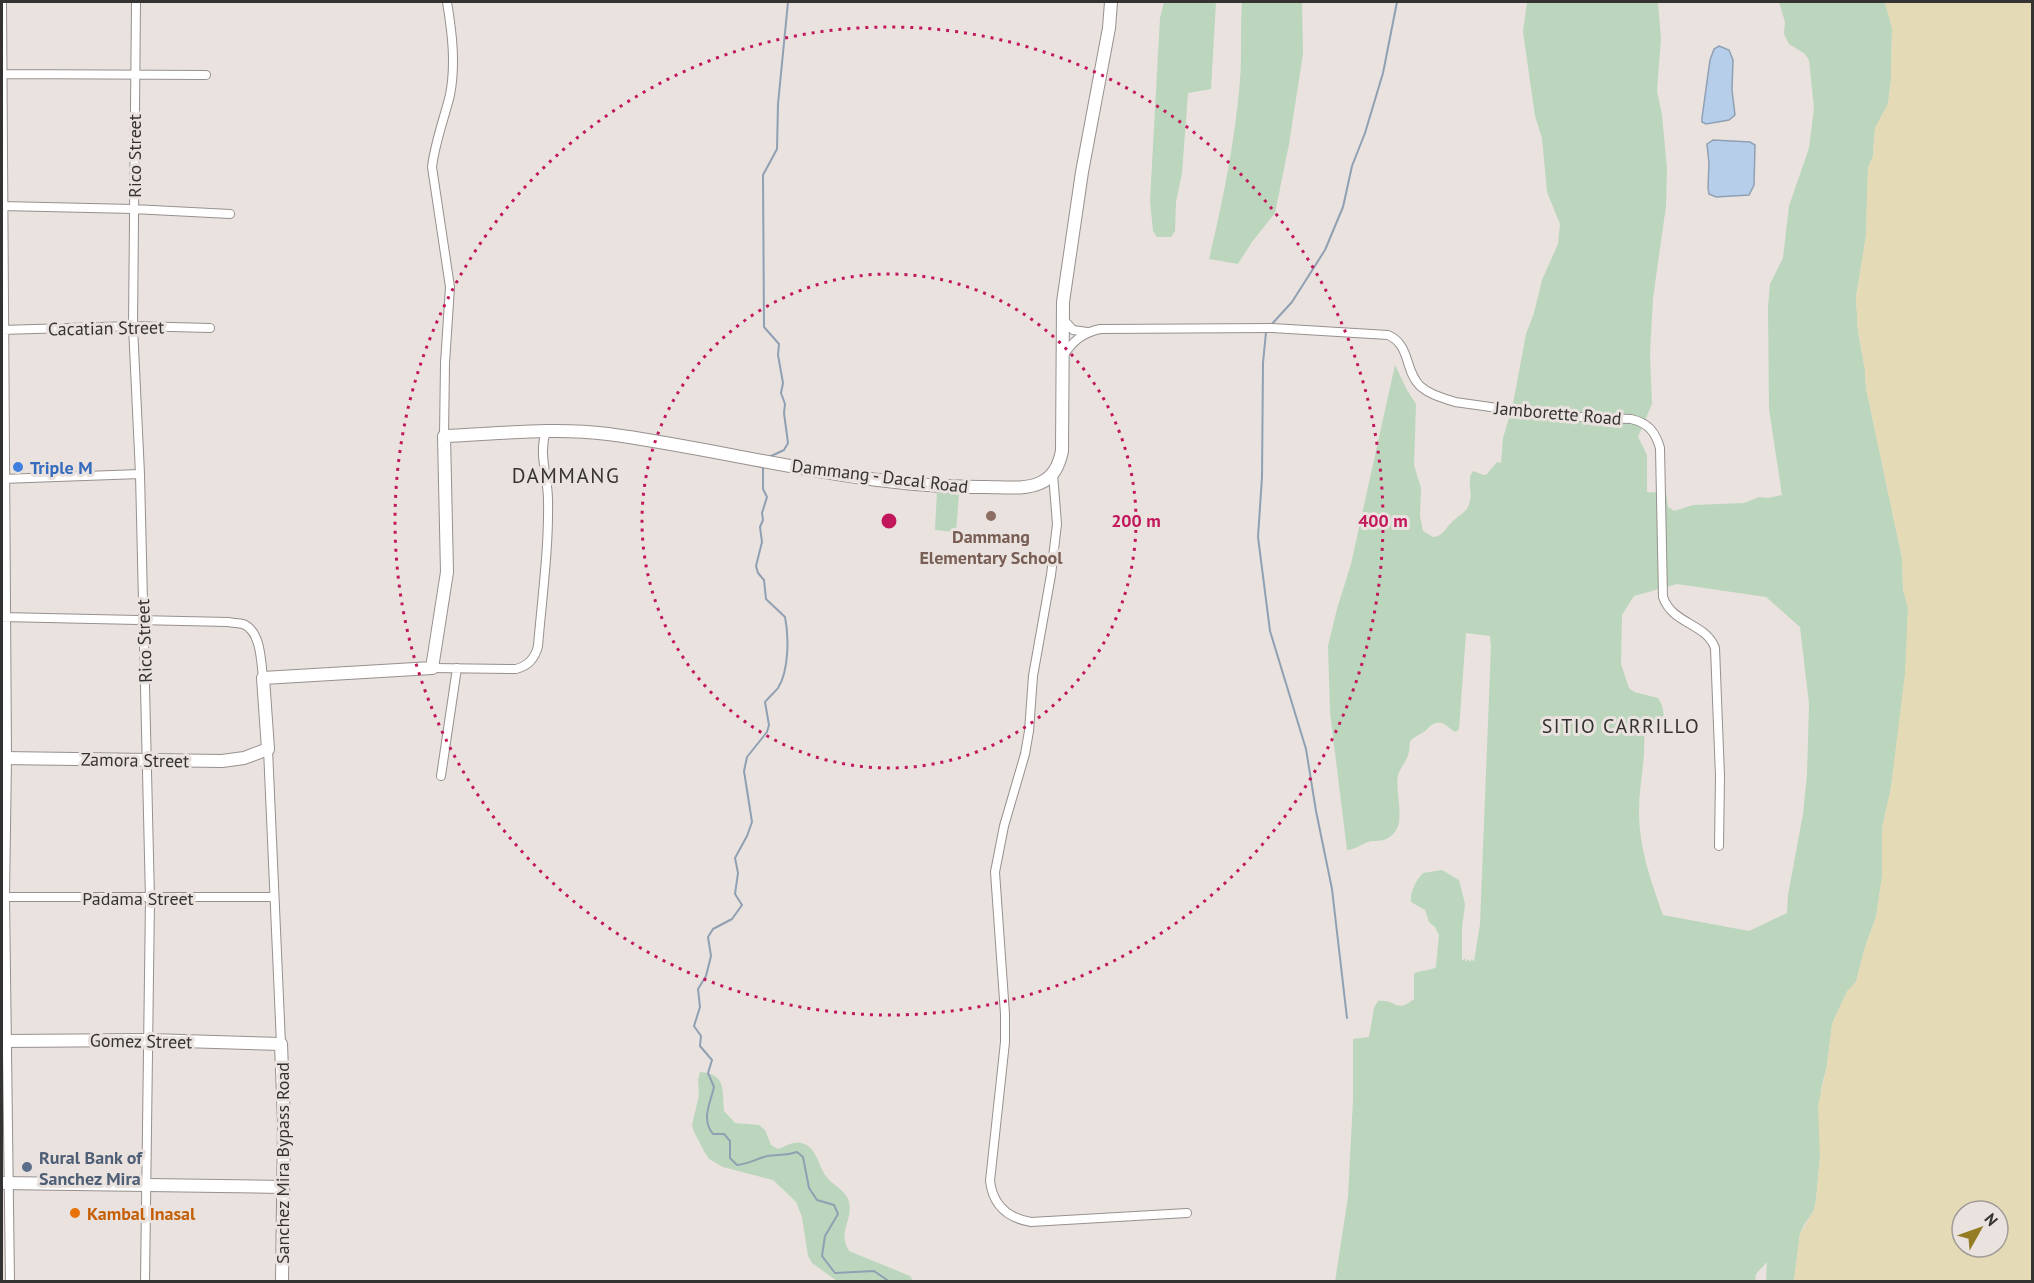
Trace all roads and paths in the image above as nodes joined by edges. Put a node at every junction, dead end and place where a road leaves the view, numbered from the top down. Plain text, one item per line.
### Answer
1 (2, 2) edge
2 (136, 2) edge
3 (447, 2) edge
4 (1111, 2) edge
5 (2, 74) edge
6 (134, 75) junction
7 (206, 75) dead end
8 (2, 206) edge
9 (133, 209) junction
10 (230, 214) dead end
11 (1063, 319) junction
12 (133, 326) junction
13 (210, 328) dead end
14 (2, 330) edge
15 (1089, 332) junction
16 (1064, 356) junction
17 (546, 431) junction
18 (444, 436) junction
19 (140, 474) junction
20 (1053, 474) junction
21 (3, 479) edge
22 (3, 617) edge
23 (143, 620) junction
24 (432, 668) junction
25 (457, 668) junction
26 (263, 678) junction
27 (268, 749) junction
28 (4, 758) edge
29 (148, 761) junction
30 (441, 776) dead end
31 (1719, 846) dead end
32 (3, 897) edge
33 (274, 897) junction
34 (150, 898) junction
35 (149, 1040) junction
36 (5, 1041) edge
37 (281, 1044) junction
38 (5, 1183) edge
39 (147, 1185) junction
40 (283, 1187) junction
41 (1187, 1213) dead end
42 (10, 1281) edge
43 (145, 1281) edge
44 (282, 1281) edge

1 - 5 street
2 - 6 street, Rico Street
3 - 18 street
4 - 11 street
5 - 6 street
5 - 8 street
6 - 7 street
6 - 9 street, Rico Street
8 - 9 street
8 - 14 street
9 - 10 street
9 - 12 street, Rico Street
11 - 15 street
11 - 16 street
12 - 13 street, Cacatian Street
12 - 14 street, Cacatian Street
12 - 19 street, Rico Street
14 - 21 street
15 - 16 street
15 - 31 street, Jamborette Road
16 - 20 street
17 - 18 street, Dammang - Dacal Road
17 - 20 street, Dammang - Dacal Road
17 - 25 street
18 - 24 street
19 - 21 street
19 - 23 street, Rico Street
20 - 41 street
21 - 22 street
22 - 23 street
22 - 28 street
23 - 26 street
23 - 29 street, Rico Street
24 - 25 street
24 - 26 street
25 - 30 street
26 - 27 street
27 - 29 street, Zamora Street
27 - 33 street
28 - 29 street, Zamora Street
28 - 32 street
29 - 34 street, Rico Street
32 - 34 street, Padama Street
32 - 36 street
33 - 34 street, Padama Street
33 - 37 street
34 - 35 street, Rico Street
35 - 36 street, Gomez Street
35 - 37 street, Gomez Street
35 - 39 street, Rico Street
36 - 38 street
37 - 40 street, Sanchez Mira Bypass Road
38 - 39 street
38 - 42 street
39 - 40 street
39 - 43 street, Rico Street
40 - 44 street, Sanchez Mira Bypass Road

